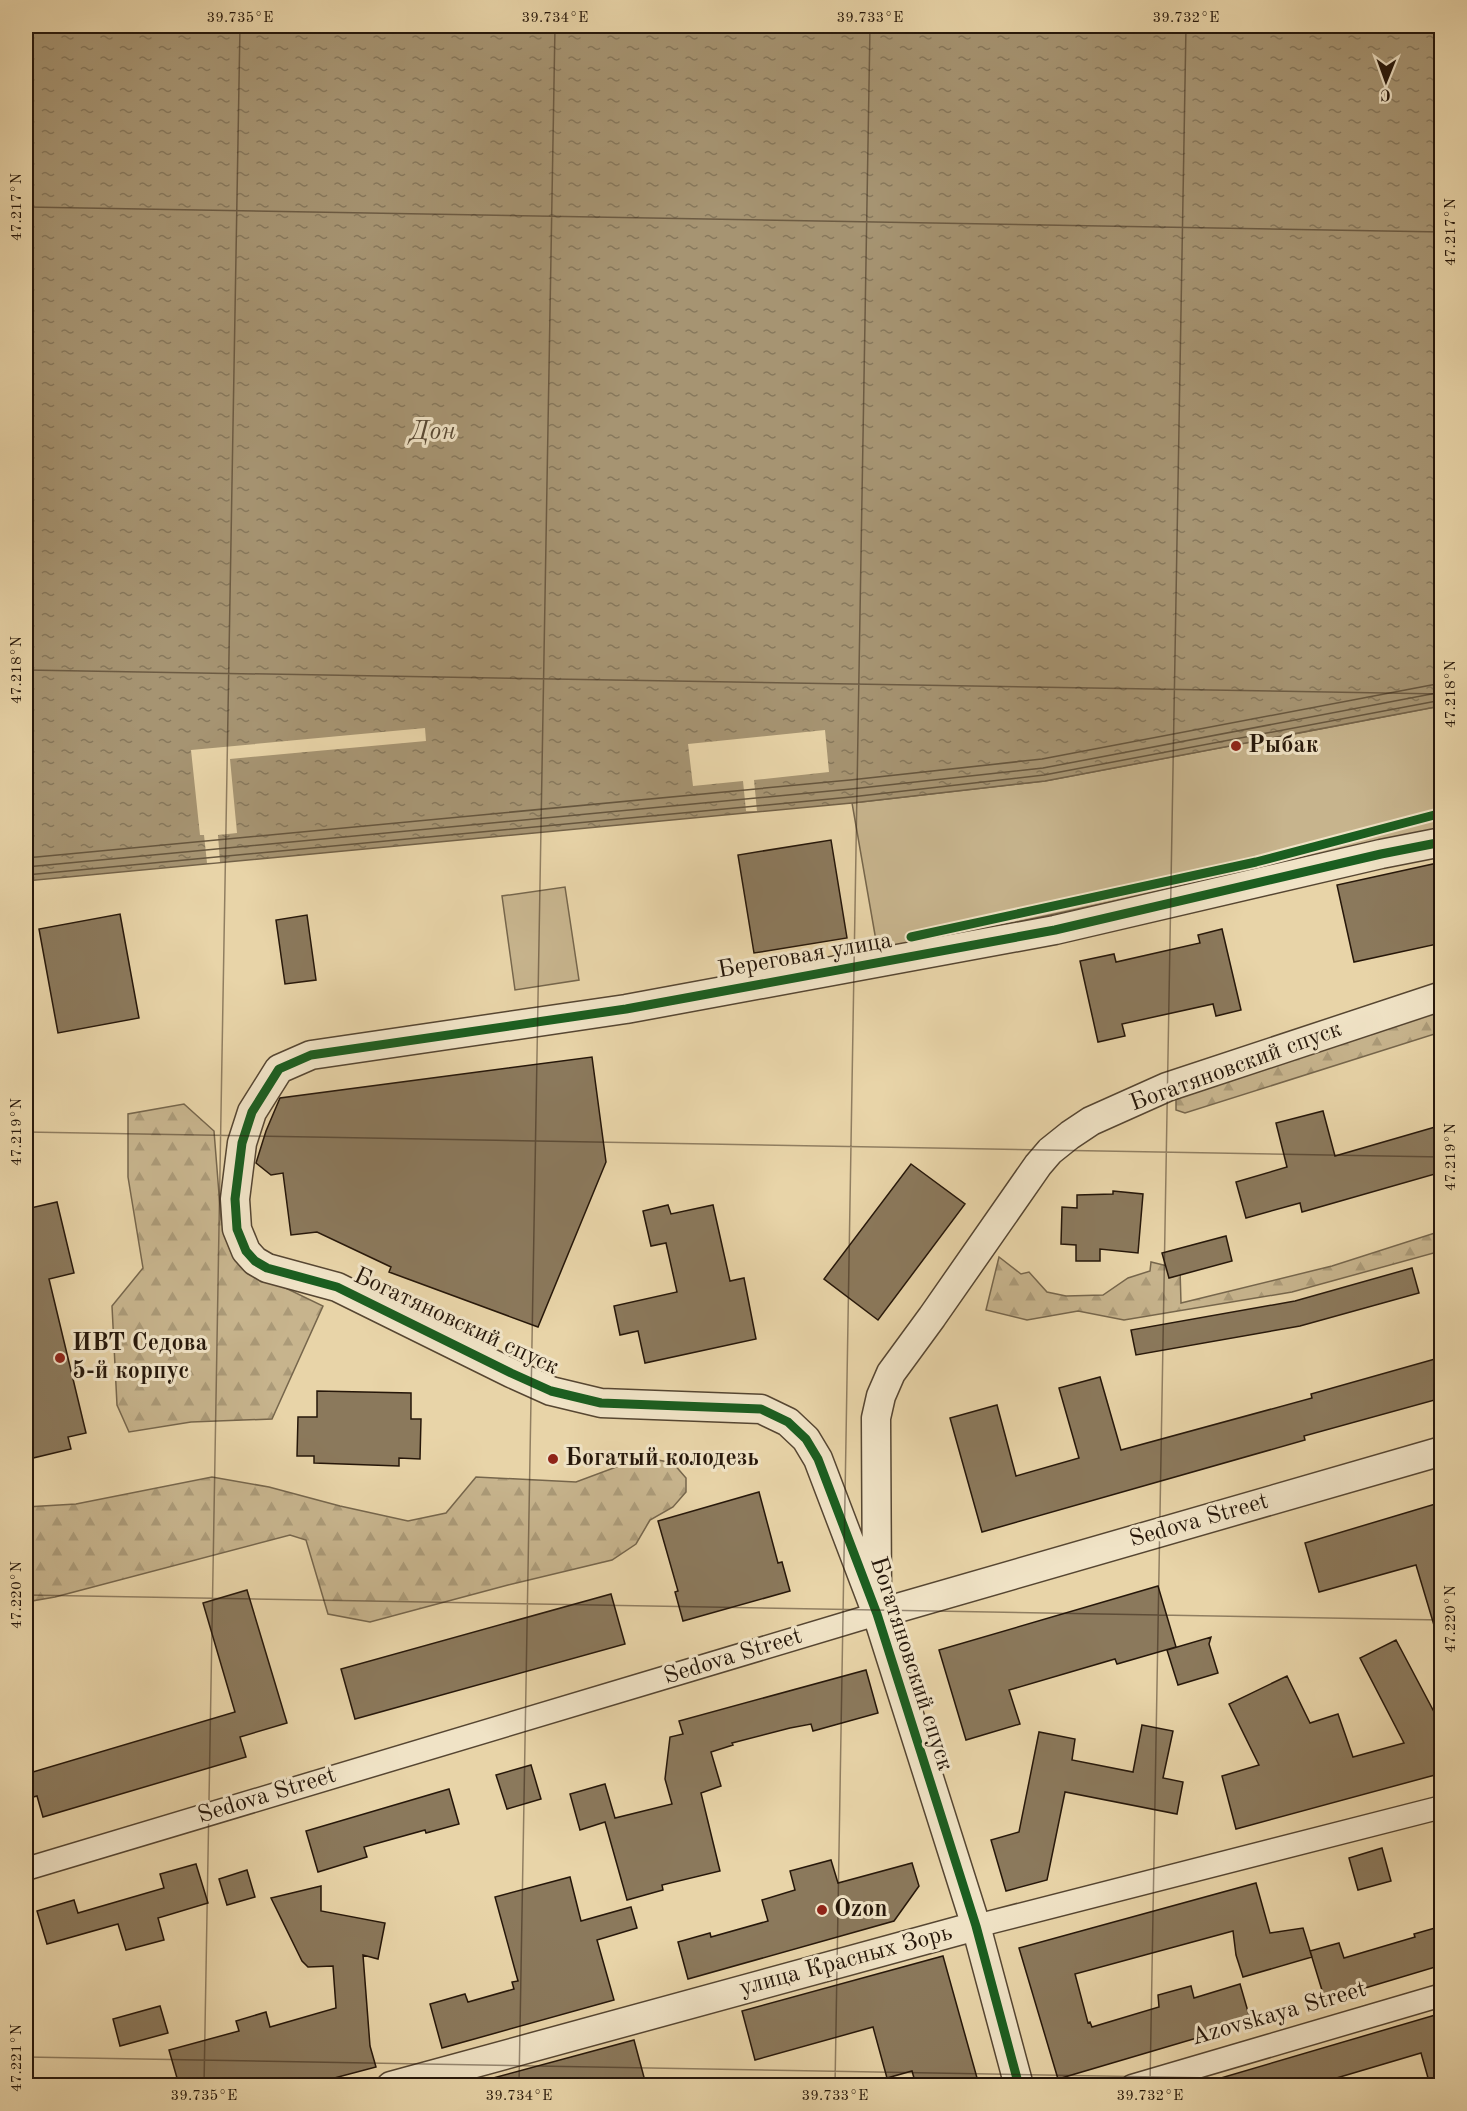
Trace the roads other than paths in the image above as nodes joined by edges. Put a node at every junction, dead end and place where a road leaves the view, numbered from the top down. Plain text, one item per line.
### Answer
1 (1442, 842) edge
2 (1442, 996) edge
3 (279, 1069) joint
4 (1442, 1451) edge
5 (877, 1614) junction
6 (1442, 1807) edge
7 (26, 1869) edge
8 (976, 1926) junction
9 (1442, 1995) edge
10 (391, 2085) edge
11 (1019, 2085) edge
12 (1132, 2085) edge

1 - 3 street, Береговая улица
2 - 5 street, Богатяновский спуск
3 - 5 street, Богатяновский спуск
4 - 5 street, Sedova Street
5 - 7 street, Sedova Street
5 - 8 street, Богатяновский спуск
6 - 8 street, улица Красных Зорь
8 - 10 street, улица Красных Зорь
8 - 11 street, Богатяновский спуск
9 - 12 street, Azovskaya Street

